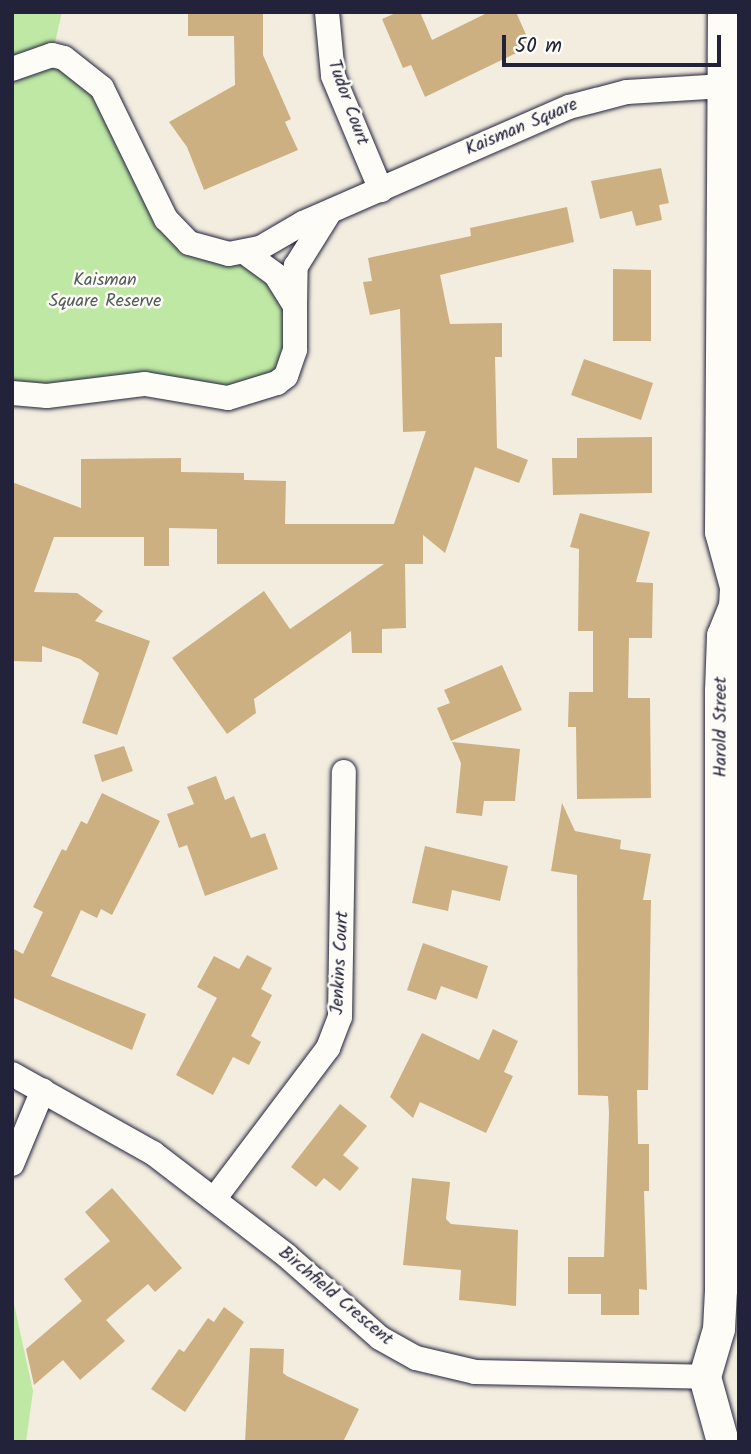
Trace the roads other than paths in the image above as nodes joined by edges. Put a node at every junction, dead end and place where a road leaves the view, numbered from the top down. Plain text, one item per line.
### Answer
1 (327, 12) edge
2 (724, 12) edge
3 (12, 69) edge
4 (724, 86) junction
5 (381, 190) junction
6 (331, 211) junction
7 (246, 253) junction
8 (295, 306) junction
9 (12, 393) edge
10 (738, 587) edge
11 (344, 772) dead end
12 (12, 1074) edge
13 (43, 1090) junction
14 (12, 1164) edge
15 (215, 1198) junction
16 (705, 1377) junction
17 (723, 1442) edge

1 - 5 street, Tudor Court
2 - 4 street, Harold Street
3 - 7 street
4 - 5 street, Kaisman Square
4 - 10 street, Harold Street
5 - 6 street, Kaisman Square
6 - 7 street, Kaisman Square
6 - 8 street
7 - 8 street
8 - 9 street
10 - 16 street, Harold Street
11 - 15 street, Jenkins Court
12 - 13 street, Birchfield Crescent
13 - 14 street
13 - 15 street, Birchfield Crescent
15 - 16 street, Birchfield Crescent
16 - 17 street

